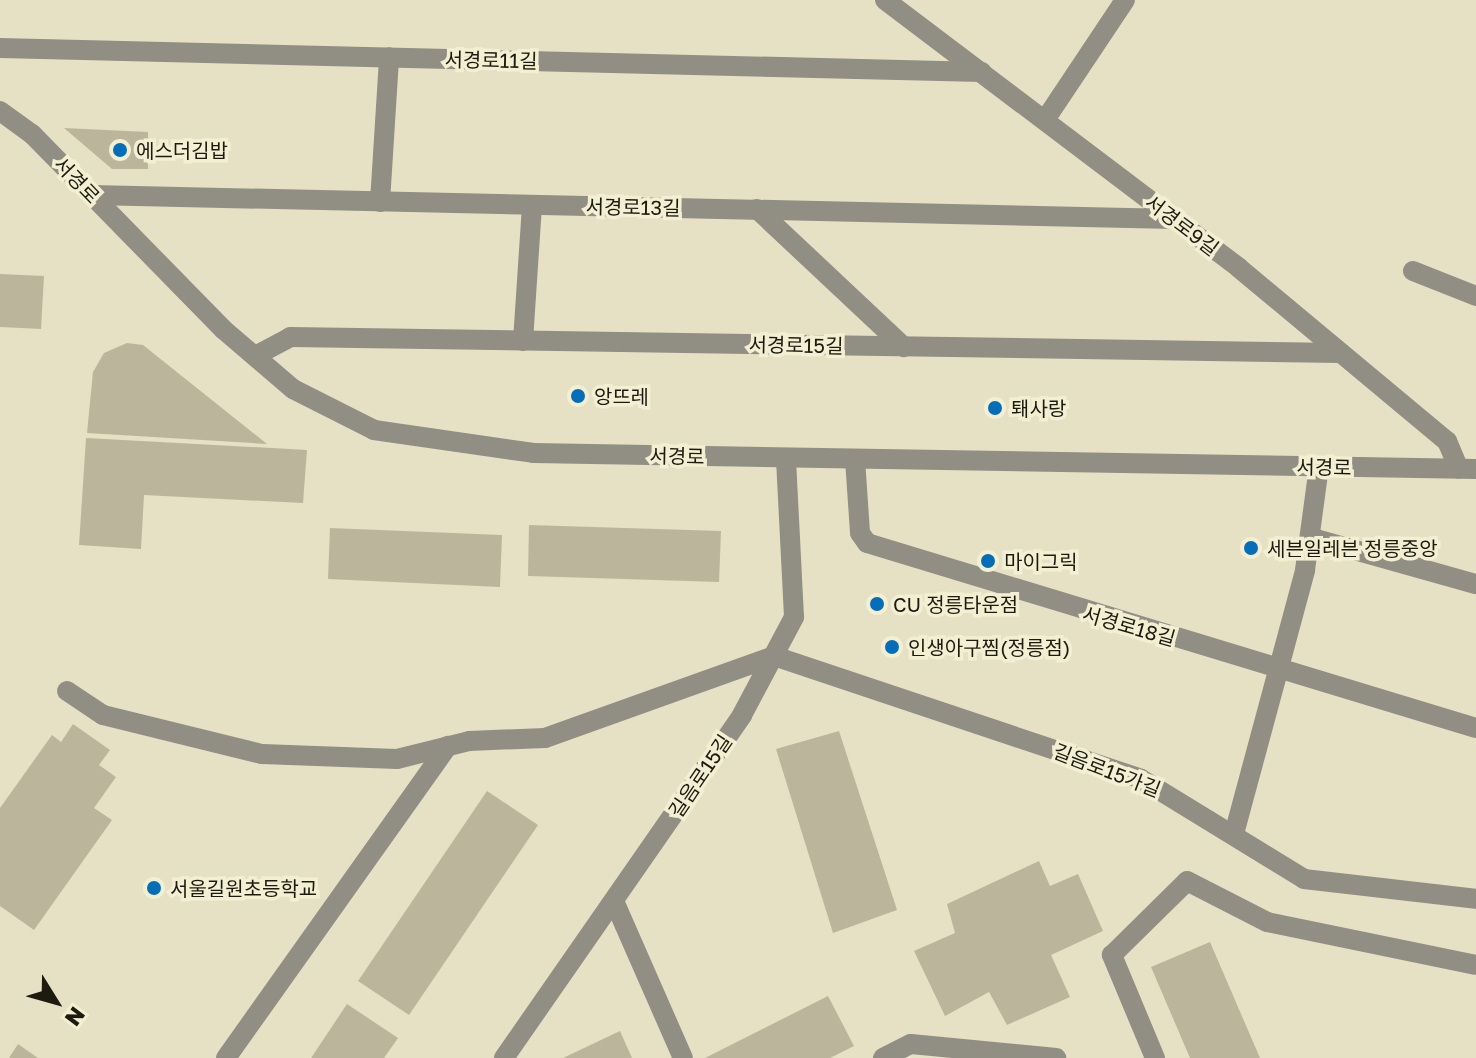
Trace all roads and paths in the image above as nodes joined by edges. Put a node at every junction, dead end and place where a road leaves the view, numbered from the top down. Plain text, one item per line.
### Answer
1 (885, 0) edge
2 (1125, 0) edge
3 (0, 48) edge
4 (389, 57) junction
5 (982, 72) junction
6 (0, 111) edge
7 (1045, 120) junction
8 (92, 195) junction
9 (380, 202) junction
10 (532, 205) junction
11 (757, 209) junction
12 (1174, 219) junction
13 (1413, 271) dead end
14 (1476, 296) edge
15 (523, 341) junction
16 (904, 347) junction
17 (1341, 353) junction
18 (255, 356) junction
19 (786, 459) junction
20 (855, 459) junction
21 (1319, 467) junction
22 (1467, 469) edge
23 (1312, 538) junction
24 (1476, 584) edge
25 (774, 656) junction
26 (1279, 669) junction
27 (67, 691) dead end
28 (1476, 728) edge
29 (448, 746) junction
30 (1234, 834) junction
31 (1476, 899) edge
32 (614, 901) junction
33 (1476, 965) edge
34 (226, 1058) edge
35 (504, 1058) edge
36 (683, 1058) edge
37 (883, 1058) edge
38 (1056, 1058) edge
39 (1155, 1058) edge

1 - 5 street, 서경로9길
2 - 7 street
3 - 4 street, 서경로11길
4 - 5 street, 서경로11길
4 - 9 street
5 - 7 street, 서경로9길
6 - 8 street, 서경로
7 - 12 street, 서경로9길
8 - 9 street, 서경로13길
8 - 18 street, 서경로
9 - 10 street, 서경로13길
10 - 11 street, 서경로13길
10 - 15 street
11 - 12 street, 서경로13길
11 - 16 street
12 - 17 street, 서경로9길
13 - 14 street
15 - 16 street, 서경로15길
15 - 18 street, 서경로15길
16 - 17 street, 서경로15길
17 - 22 street, 서경로9길
18 - 19 street, 서경로
19 - 20 street, 서경로
19 - 25 street, 길음로15길
20 - 21 street, 서경로
20 - 26 street, 서경로18길
21 - 22 street, 서경로
21 - 23 street
23 - 24 street
23 - 26 street
25 - 29 street
25 - 30 street, 길음로15가길
25 - 32 street, 길음로15길
26 - 28 street, 서경로18길
26 - 30 street
27 - 29 street
29 - 34 street
30 - 31 street, 길음로15가길
32 - 35 street, 길음로15길
32 - 36 street
33 - 39 street
37 - 38 street

